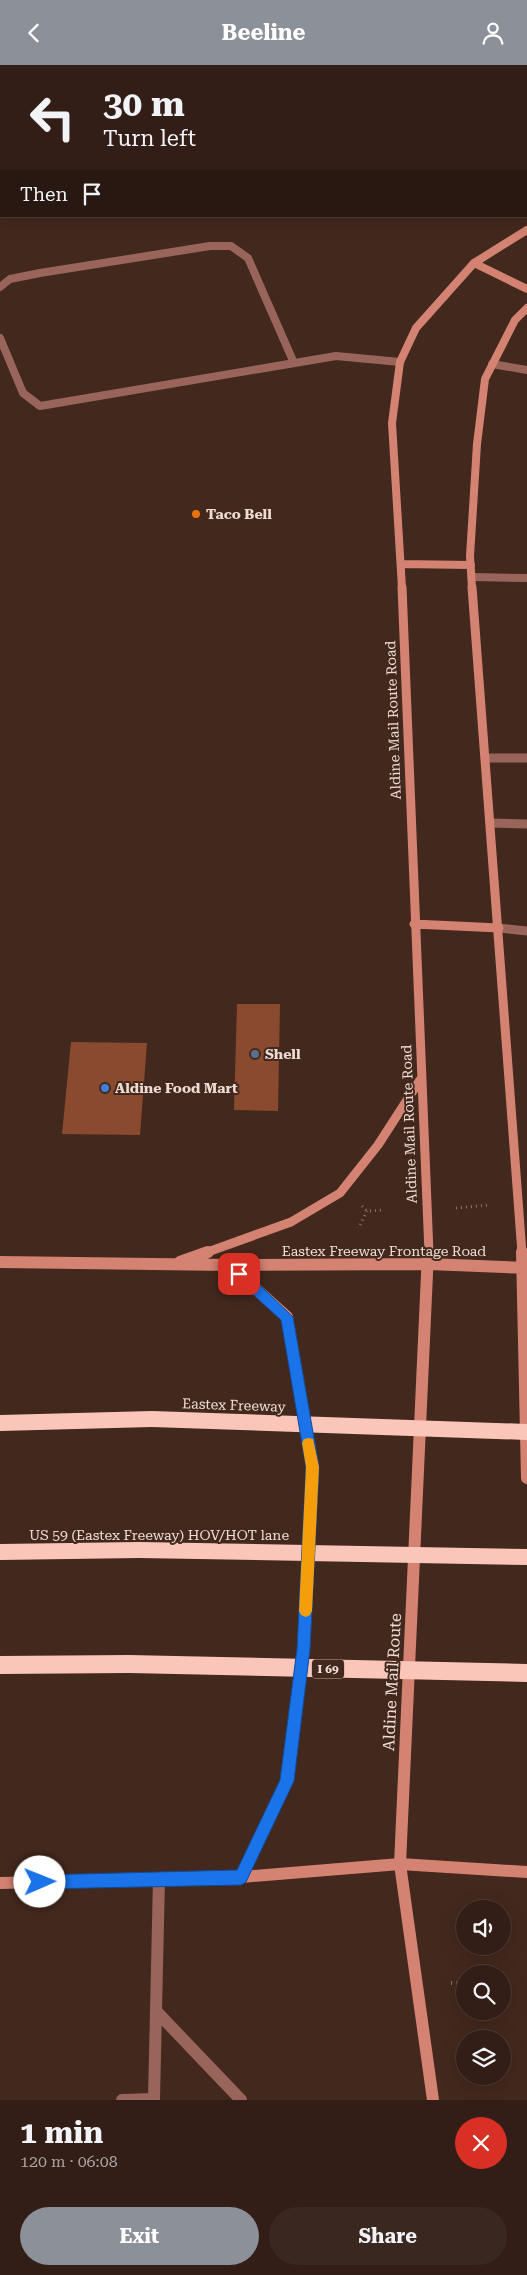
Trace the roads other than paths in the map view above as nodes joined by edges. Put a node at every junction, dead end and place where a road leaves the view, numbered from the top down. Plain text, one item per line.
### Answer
1 (527, 230) edge
2 (474, 263) junction
3 (0, 287) edge
4 (527, 289) edge
5 (527, 308) edge
6 (0, 338) edge
7 (400, 361) junction
8 (294, 363) junction
9 (492, 364) junction
10 (527, 370) edge
11 (402, 564) junction
12 (471, 565) junction
13 (472, 577) junction
14 (527, 578) edge
15 (486, 758) junction
16 (527, 758) edge
17 (491, 823) junction
18 (527, 824) edge
19 (414, 924) junction
20 (499, 928) junction
21 (527, 931) edge
22 (420, 1080) junction
23 (0, 1261) edge
24 (429, 1264) junction
25 (172, 1265) junction
26 (229, 1265) junction
27 (525, 1268) edge
28 (0, 1423) edge
29 (527, 1432) edge
30 (527, 1479) edge
31 (0, 1552) edge
32 (527, 1557) edge
33 (0, 1665) edge
34 (527, 1673) edge
35 (400, 1864) junction
36 (527, 1872) edge
37 (241, 1877) junction
38 (159, 1879) junction
39 (0, 1883) edge
40 (157, 2012) junction
41 (122, 2100) edge
42 (241, 2100) edge
43 (433, 2100) edge

1 - 2 street, Aldine Mail Route Road
2 - 4 street
2 - 7 street, Aldine Mail Route Road
3 - 8 lane
5 - 9 street
6 - 8 lane
7 - 8 lane
7 - 11 street, Aldine Mail Route Road
9 - 10 lane
9 - 12 street
11 - 12 street
11 - 19 street, Aldine Mail Route Road
12 - 13 street
13 - 14 lane
13 - 15 street
15 - 16 lane
15 - 17 street
17 - 18 lane
17 - 20 street
19 - 20 street
19 - 22 street, Aldine Mail Route Road
20 - 21 lane
20 - 27 street
22 - 24 street, Aldine Mail Route Road
22 - 25 street
23 - 25 street, Eastex Freeway Frontage Road
24 - 26 street, Eastex Freeway Frontage Road
24 - 27 street, Eastex Freeway Frontage Road
24 - 35 street, Aldine Mail Route
25 - 26 street, Eastex Freeway Frontage Road
26 - 37 street
27 - 30 street
28 - 29 highway, Eastex Freeway
31 - 32 highway, US 59 (Eastex Freeway) HOV/HOT lane
33 - 34 highway, I 69
35 - 36 street
35 - 37 street
35 - 43 street, Aldine Mail Route
37 - 38 street
38 - 39 street
38 - 40 lane
40 - 41 lane
40 - 42 lane

